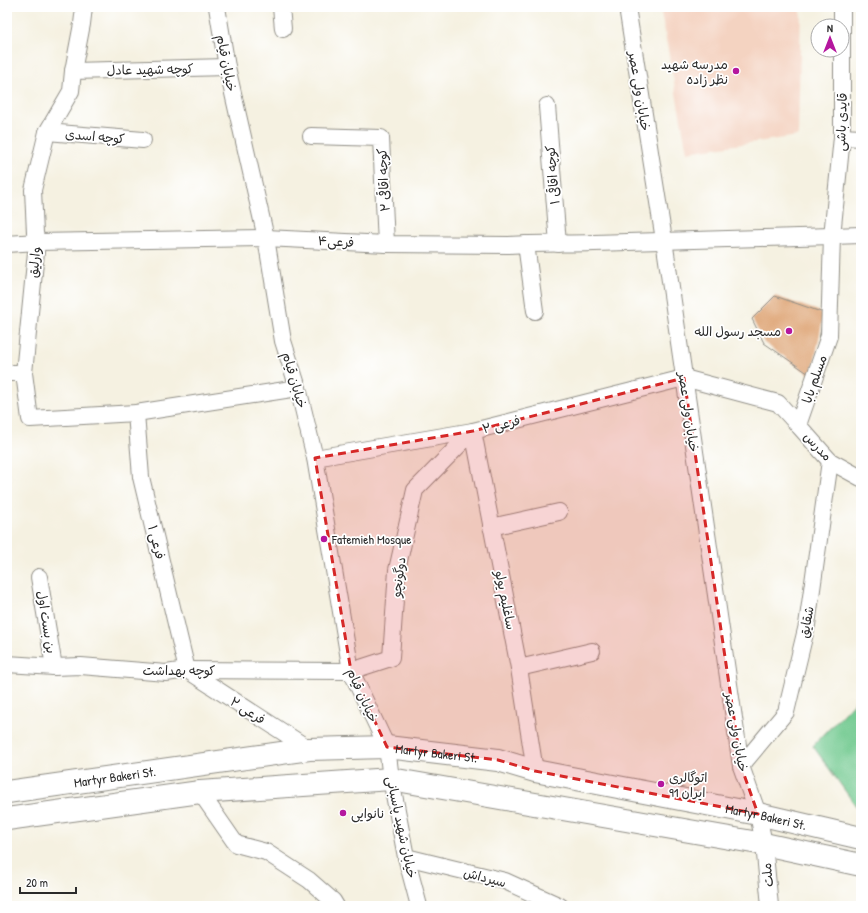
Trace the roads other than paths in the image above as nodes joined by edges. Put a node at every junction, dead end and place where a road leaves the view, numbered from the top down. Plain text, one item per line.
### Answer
1 (84, 7) edge
2 (217, 7) edge
3 (281, 7) edge
4 (627, 7) edge
5 (842, 7) edge
6 (283, 29) dead end
7 (227, 67) junction
8 (72, 70) junction
9 (547, 106) dead end
10 (47, 132) junction
11 (311, 136) dead end
12 (842, 138) junction
13 (861, 138) edge
14 (143, 140) dead end
15 (861, 235) edge
16 (832, 236) junction
17 (266, 238) junction
18 (664, 240) junction
19 (37, 242) junction
20 (7, 244) edge
21 (386, 244) junction
22 (526, 244) junction
23 (558, 244) junction
24 (535, 311) dead end
25 (7, 373) edge
26 (24, 373) junction
27 (684, 378) junction
28 (298, 388) junction
29 (136, 413) junction
30 (798, 425) junction
31 (473, 431) junction
32 (315, 458) junction
33 (830, 460) junction
34 (861, 478) edge
35 (559, 512) dead end
36 (491, 526) junction
37 (40, 577) dead end
38 (592, 651) dead end
39 (7, 664) edge
40 (54, 667) junction
41 (519, 668) junction
42 (187, 670) junction
43 (351, 671) junction
44 (387, 747) junction
45 (309, 749) junction
46 (741, 766) junction
47 (535, 771) junction
48 (391, 779) junction
49 (7, 792) edge
50 (200, 792) junction
51 (758, 814) junction
52 (7, 820) edge
53 (861, 838) edge
54 (764, 844) junction
55 (406, 857) junction
56 (861, 865) edge
57 (336, 906) edge
58 (419, 906) edge
59 (560, 906) edge
60 (770, 906) edge

1 - 8 street, وارلیق
2 - 7 street, خیابان قیام
3 - 6 street
4 - 18 street, خیابان ولی عصر
5 - 12 street, قایدی باشی
7 - 8 street, کوچه شهید عادل
7 - 17 street, خیابان قیام
8 - 10 street, وارلیق
9 - 23 street, کوچه اقاقی ۱
10 - 14 street, کوچه اسدی
10 - 19 street, وارلیق
11 - 21 street, کوچه اقاقی ۲
12 - 13 street
12 - 16 street, قایدی باشی
15 - 16 street
16 - 18 street, فرعی۴
16 - 30 street, مسلم بابا
17 - 19 street, فرعی۴
17 - 21 street, فرعی۴
17 - 28 street, خیابان قیام
18 - 23 street, فرعی۴
18 - 27 street, خیابان ولی عصر
19 - 20 street, فرعی۴
19 - 26 street, وارلیق
21 - 22 street, فرعی۴
22 - 23 street, فرعی۴
22 - 24 street
25 - 26 street
26 - 29 street, وارلیق
27 - 30 street, مسلم بابا
27 - 31 street, فرعی ۲
27 - 46 street, خیابان ولی عصر
28 - 29 street
28 - 32 street, خیابان قیام
29 - 42 street, فرعی ۱
30 - 33 street, مدرس
31 - 32 street, فرعی ۲
31 - 36 street, ساغلیم یولو
31 - 43 street, دوگونچو
32 - 43 street, خیابان قیام
33 - 34 street, مدرس
33 - 46 street, شقایق
35 - 36 street
36 - 41 street, ساغلیم یولو
37 - 40 street, بن بست اول
38 - 41 street
39 - 40 street, کوچه بهداشت
40 - 42 street, کوچه بهداشت
41 - 47 street, ساغلیم یولو
42 - 43 street, کوچه بهداشت
42 - 45 street, فرعی ۲
43 - 44 street, خیابان قیام
44 - 45 main road, Martyr Bakeri St.
44 - 47 main road, Martyr Bakeri St.
44 - 48 street, خیابان شهید پاسبانی
45 - 49 main road, Martyr Bakeri St.
46 - 51 street, خیابان ولی عصر
47 - 51 main road, Martyr Bakeri St.
48 - 50 main road, Martyr Bakeri St.
48 - 54 main road, Martyr Bakeri St.
48 - 55 street, خیابان شهید پاسبانی
50 - 52 main road, Martyr Bakeri St.
50 - 57 street
51 - 53 main road, Martyr Bakeri St.
51 - 54 street, خیابان ولی عصر
54 - 56 main road, Martyr Bakeri St.
54 - 60 street, ملت
55 - 58 street, خیابان شهید پاسبانی
55 - 59 street, سیرداش

